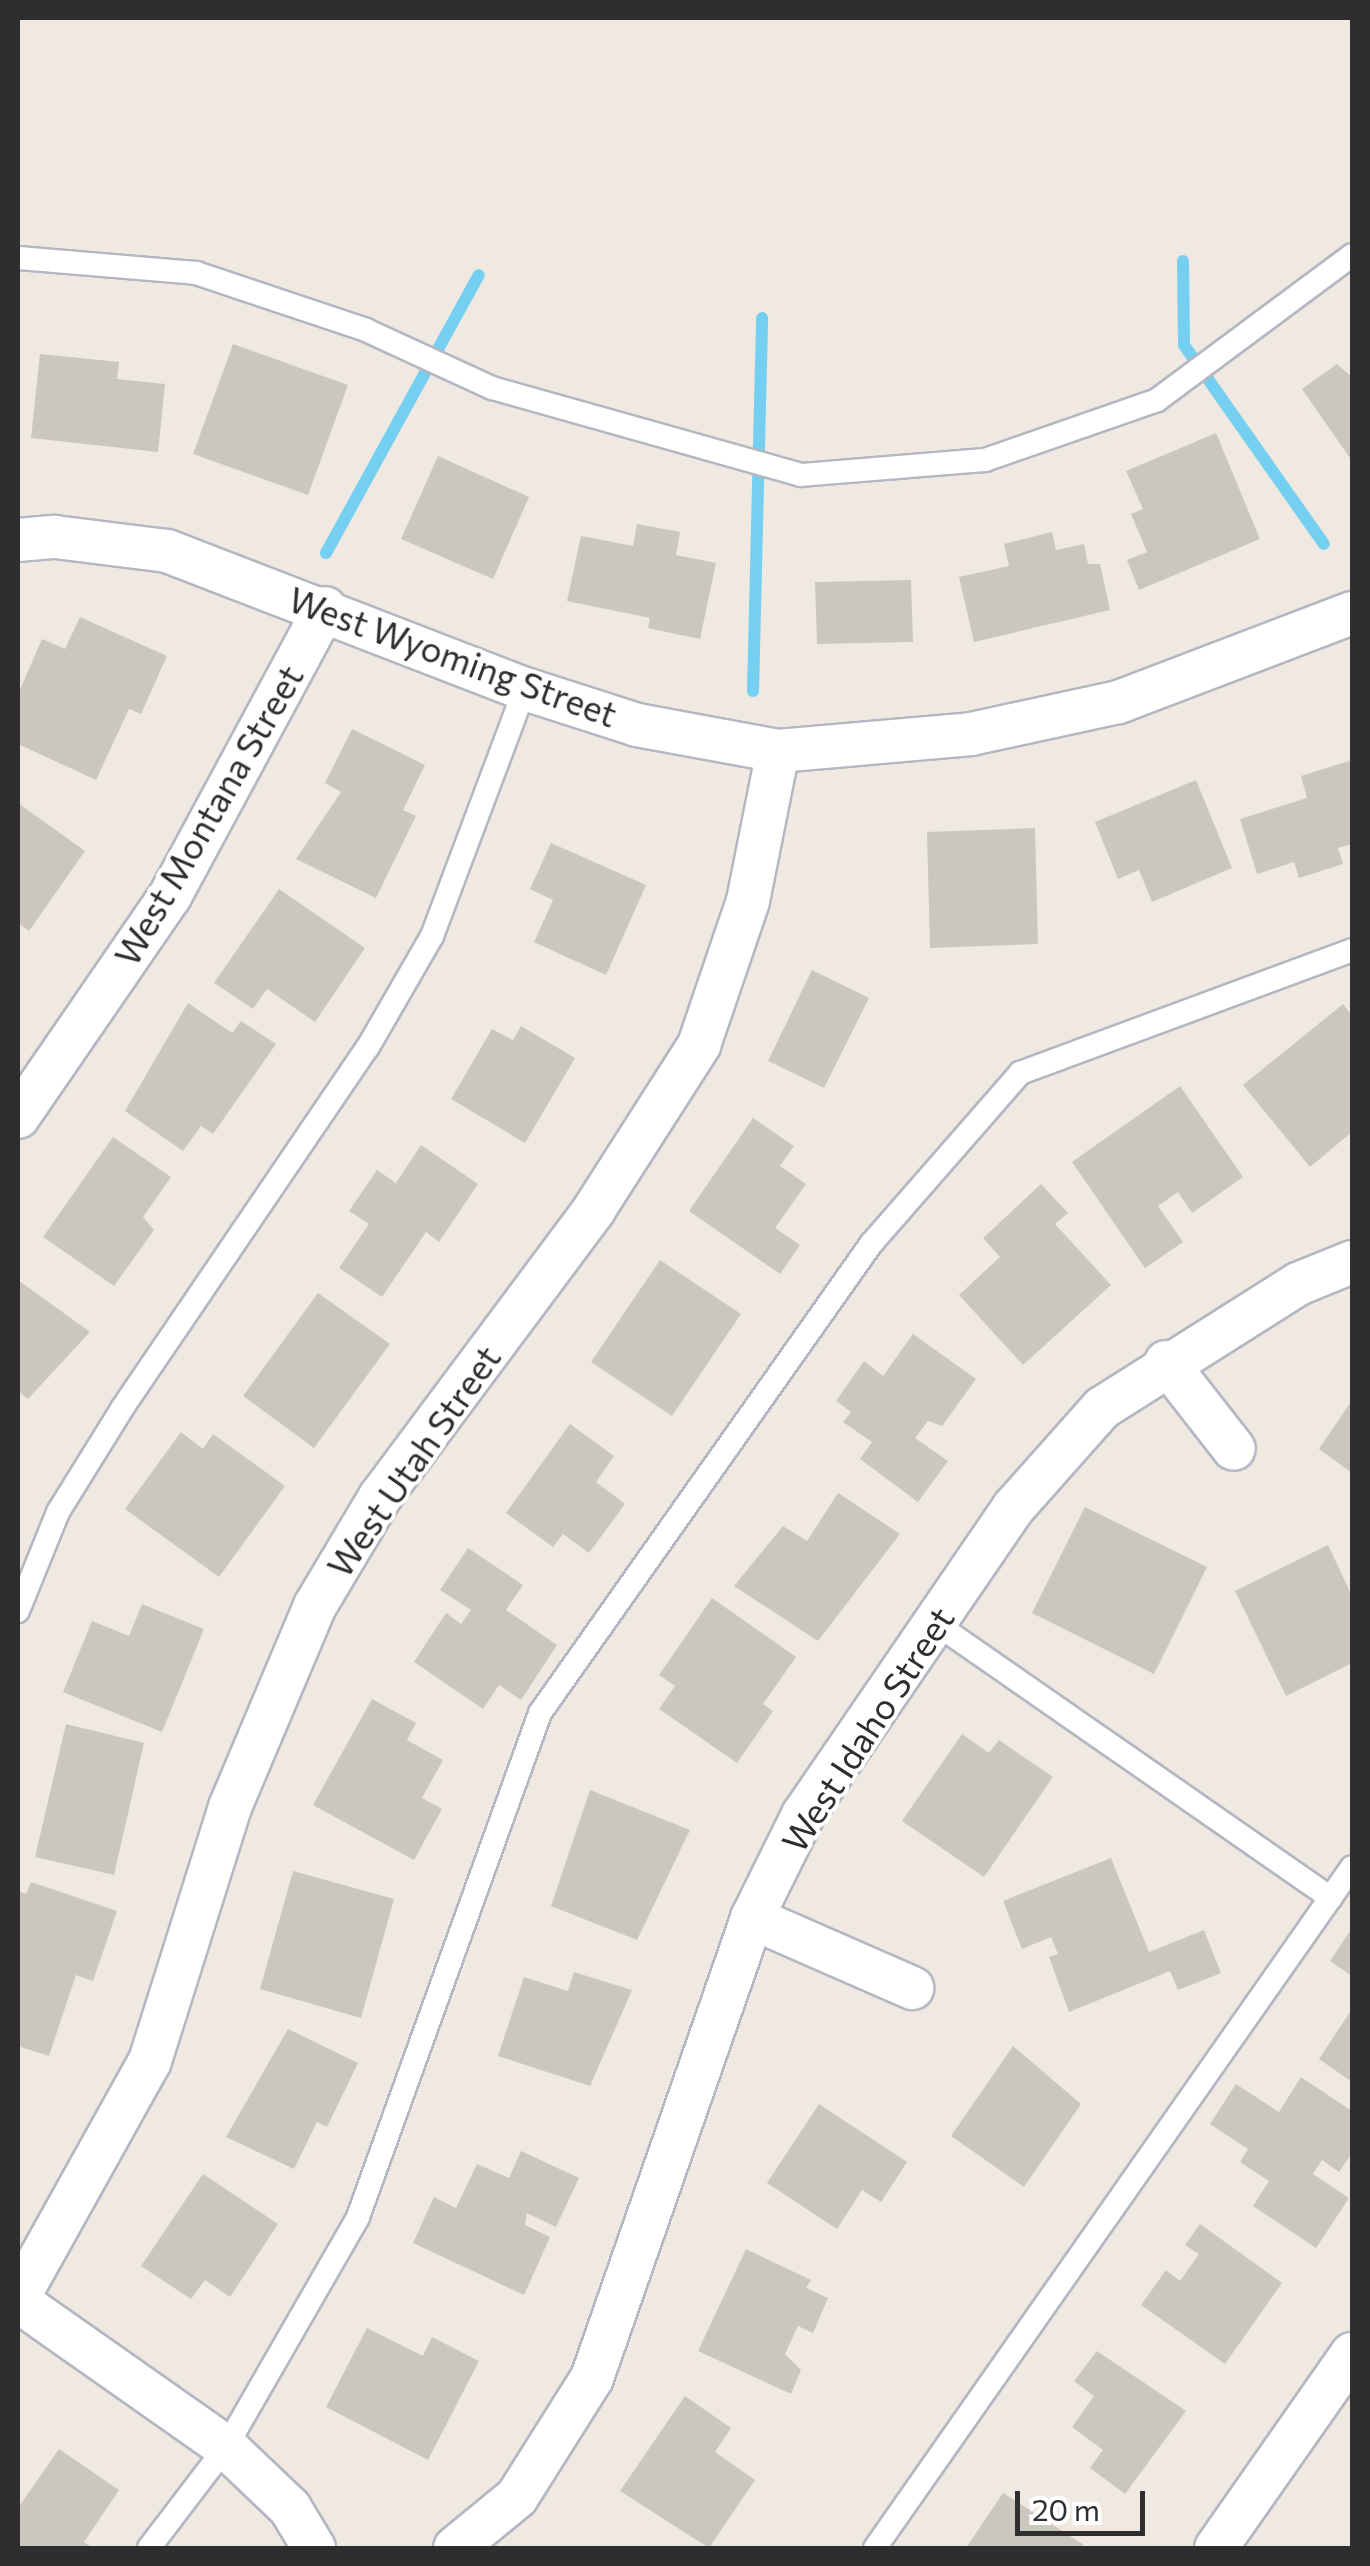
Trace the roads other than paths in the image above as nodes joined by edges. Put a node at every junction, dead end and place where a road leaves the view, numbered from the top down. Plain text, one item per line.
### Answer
1 (1352, 256) edge
2 (18, 258) edge
3 (18, 540) edge
4 (325, 608) junction
5 (1352, 613) edge
6 (525, 689) junction
7 (778, 750) junction
8 (1352, 950) edge
9 (18, 1117) edge
10 (1352, 1262) edge
11 (1166, 1362) junction
12 (1234, 1450) dead end
13 (18, 1612) edge
14 (936, 1623) junction
15 (1352, 1868) edge
16 (1331, 1898) junction
17 (752, 1918) junction
18 (912, 1988) dead end
19 (18, 2299) edge
20 (1352, 2354) edge
21 (226, 2447) junction
22 (150, 2548) edge
23 (314, 2548) edge
24 (455, 2548) edge
25 (875, 2548) edge
26 (1216, 2548) edge

1 - 2 lane
3 - 4 street, West Wyoming Street
4 - 6 street, West Wyoming Street
4 - 9 street, West Montana Street
5 - 7 street, West Wyoming Street
6 - 7 street, West Wyoming Street
6 - 13 lane
7 - 19 street, West Utah Street
8 - 21 lane
10 - 11 street, West Idaho Street
11 - 12 street
11 - 14 street, West Idaho Street
14 - 16 lane
14 - 17 street, West Idaho Street
15 - 16 lane
16 - 25 lane
17 - 18 street
17 - 24 street, West Idaho Street
19 - 21 street
20 - 26 street
21 - 22 lane
21 - 23 street

